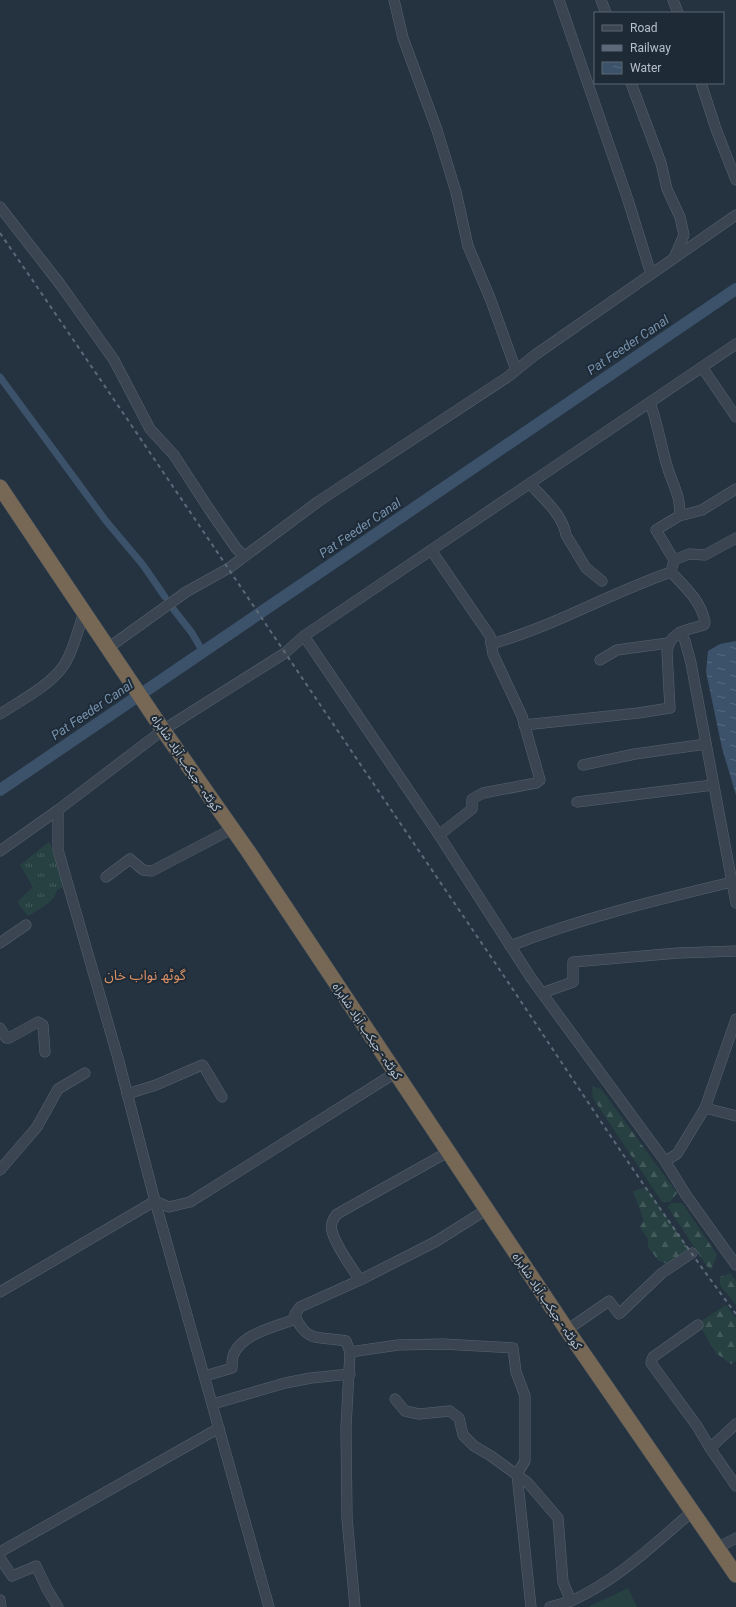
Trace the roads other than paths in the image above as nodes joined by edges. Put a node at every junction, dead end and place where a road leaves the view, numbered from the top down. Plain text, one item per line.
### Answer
1 (394, 0) edge
2 (559, 0) edge
3 (601, 0) edge
4 (673, 0) edge
5 (606, 12) edge
6 (678, 12) edge
7 (631, 84) edge
8 (702, 84) edge
9 (736, 180) edge
10 (0, 207) edge
11 (736, 215) edge
12 (673, 259) junction
13 (651, 274) junction
14 (736, 344) edge
15 (702, 367) junction
16 (516, 370) junction
17 (650, 403) junction
18 (736, 417) edge
19 (530, 484) junction
20 (0, 487) edge
21 (736, 489) edge
22 (679, 516) junction
23 (736, 538) edge
24 (431, 550) junction
25 (244, 556) junction
26 (674, 560) junction
27 (671, 572) junction
28 (602, 581) dead end
29 (84, 612) junction
30 (680, 632) junction
31 (304, 636) junction
32 (668, 643) junction
33 (491, 644) junction
34 (108, 648) junction
35 (600, 660) dead end
36 (0, 714) edge
37 (524, 725) junction
38 (163, 730) junction
39 (706, 744) junction
40 (583, 765) dead end
41 (713, 785) junction
42 (577, 802) dead end
43 (58, 810) junction
44 (232, 829) junction
45 (439, 835) junction
46 (0, 851) edge
47 (106, 877) dead end
48 (734, 881) edge
49 (736, 903) edge
50 (26, 925) dead end
51 (0, 943) edge
52 (510, 946) junction
53 (736, 951) edge
54 (542, 993) junction
55 (736, 1019) edge
56 (0, 1028) edge
57 (731, 1047) edge
58 (45, 1052) dead end
59 (85, 1072) dead end
60 (395, 1073) junction
61 (127, 1094) junction
62 (222, 1096) dead end
63 (705, 1108) junction
64 (736, 1116) edge
65 (448, 1152) junction
66 (665, 1161) junction
67 (1, 1166) edge
68 (155, 1201) junction
69 (486, 1210) junction
70 (692, 1253) dead end
71 (736, 1265) edge
72 (360, 1280) junction
73 (0, 1292) edge
74 (296, 1319) junction
75 (698, 1325) dead end
76 (567, 1330) junction
77 (350, 1352) junction
78 (350, 1374) junction
79 (205, 1376) junction
80 (395, 1399) dead end
81 (213, 1404) junction
82 (736, 1424) edge
83 (219, 1428) junction
84 (710, 1448) junction
85 (517, 1474) junction
86 (736, 1486) edge
87 (693, 1512) junction
88 (736, 1538) edge
89 (717, 1548) junction
90 (0, 1552) edge
91 (1, 1565) edge
92 (736, 1575) edge
93 (0, 1600) edge
94 (571, 1601) junction
95 (1, 1607) edge
96 (58, 1607) edge
97 (269, 1607) edge
98 (355, 1607) edge
99 (531, 1607) edge
100 (550, 1607) edge

1 - 16 street
2 - 13 street
3 - 5 street
4 - 6 street
7 - 12 street
8 - 9 street
10 - 25 street
11 - 12 street
12 - 13 street
13 - 16 street
14 - 15 street
15 - 17 street
15 - 18 street
16 - 25 street
17 - 19 street
17 - 22 street
19 - 24 street
19 - 28 street
20 - 29 highway, کوئٹہ - جیکب آباد شاہراہ
21 - 22 street
22 - 26 street
23 - 26 street
24 - 31 street
24 - 33 street
25 - 34 street
26 - 27 street
27 - 30 street
27 - 33 street
29 - 34 highway, کوئٹہ - جیکب آباد شاہراہ
29 - 36 street
30 - 32 street
30 - 39 street
31 - 38 street
31 - 45 street
32 - 35 street
32 - 37 street
33 - 37 street
34 - 38 highway, کوئٹہ - جیکب آباد شاہراہ
37 - 45 street
38 - 43 street
38 - 44 highway, کوئٹہ - جیکب آباد شاہراہ
39 - 40 street
39 - 41 street
41 - 42 street
41 - 48 street
43 - 46 street
43 - 61 street
44 - 47 street
44 - 60 highway, کوئٹہ - جیکب آباد شاہراہ
45 - 52 street
48 - 49 street
48 - 52 street
50 - 51 street
52 - 54 street
53 - 54 street
54 - 66 street
55 - 57 street
56 - 58 street
57 - 63 street
59 - 67 street
60 - 65 highway, کوئٹہ - جیکب آباد شاہراہ
60 - 68 street
61 - 62 street
61 - 68 street
63 - 64 street
63 - 66 street
65 - 69 highway, کوئٹہ - جیکب آباد شاہراہ
65 - 72 street
66 - 71 street
68 - 73 street
68 - 79 street
69 - 72 street
69 - 76 highway, کوئٹہ - جیکب آباد شاہراہ
70 - 76 street
72 - 74 street
74 - 77 street
74 - 79 street
75 - 84 street
76 - 87 highway, کوئٹہ - جیکب آباد شاہراہ
77 - 78 street
77 - 85 street
78 - 81 street
78 - 98 street
79 - 81 street
80 - 85 street
81 - 83 street
82 - 84 street
83 - 90 street
83 - 97 street
84 - 86 street
85 - 94 street
85 - 99 street
87 - 89 highway, کوئٹہ - جیکب آباد شاہراہ
87 - 94 street
88 - 89 street
89 - 92 highway, کوئٹہ - جیکب آباد شاہراہ
91 - 96 street
93 - 95 street
94 - 100 street

